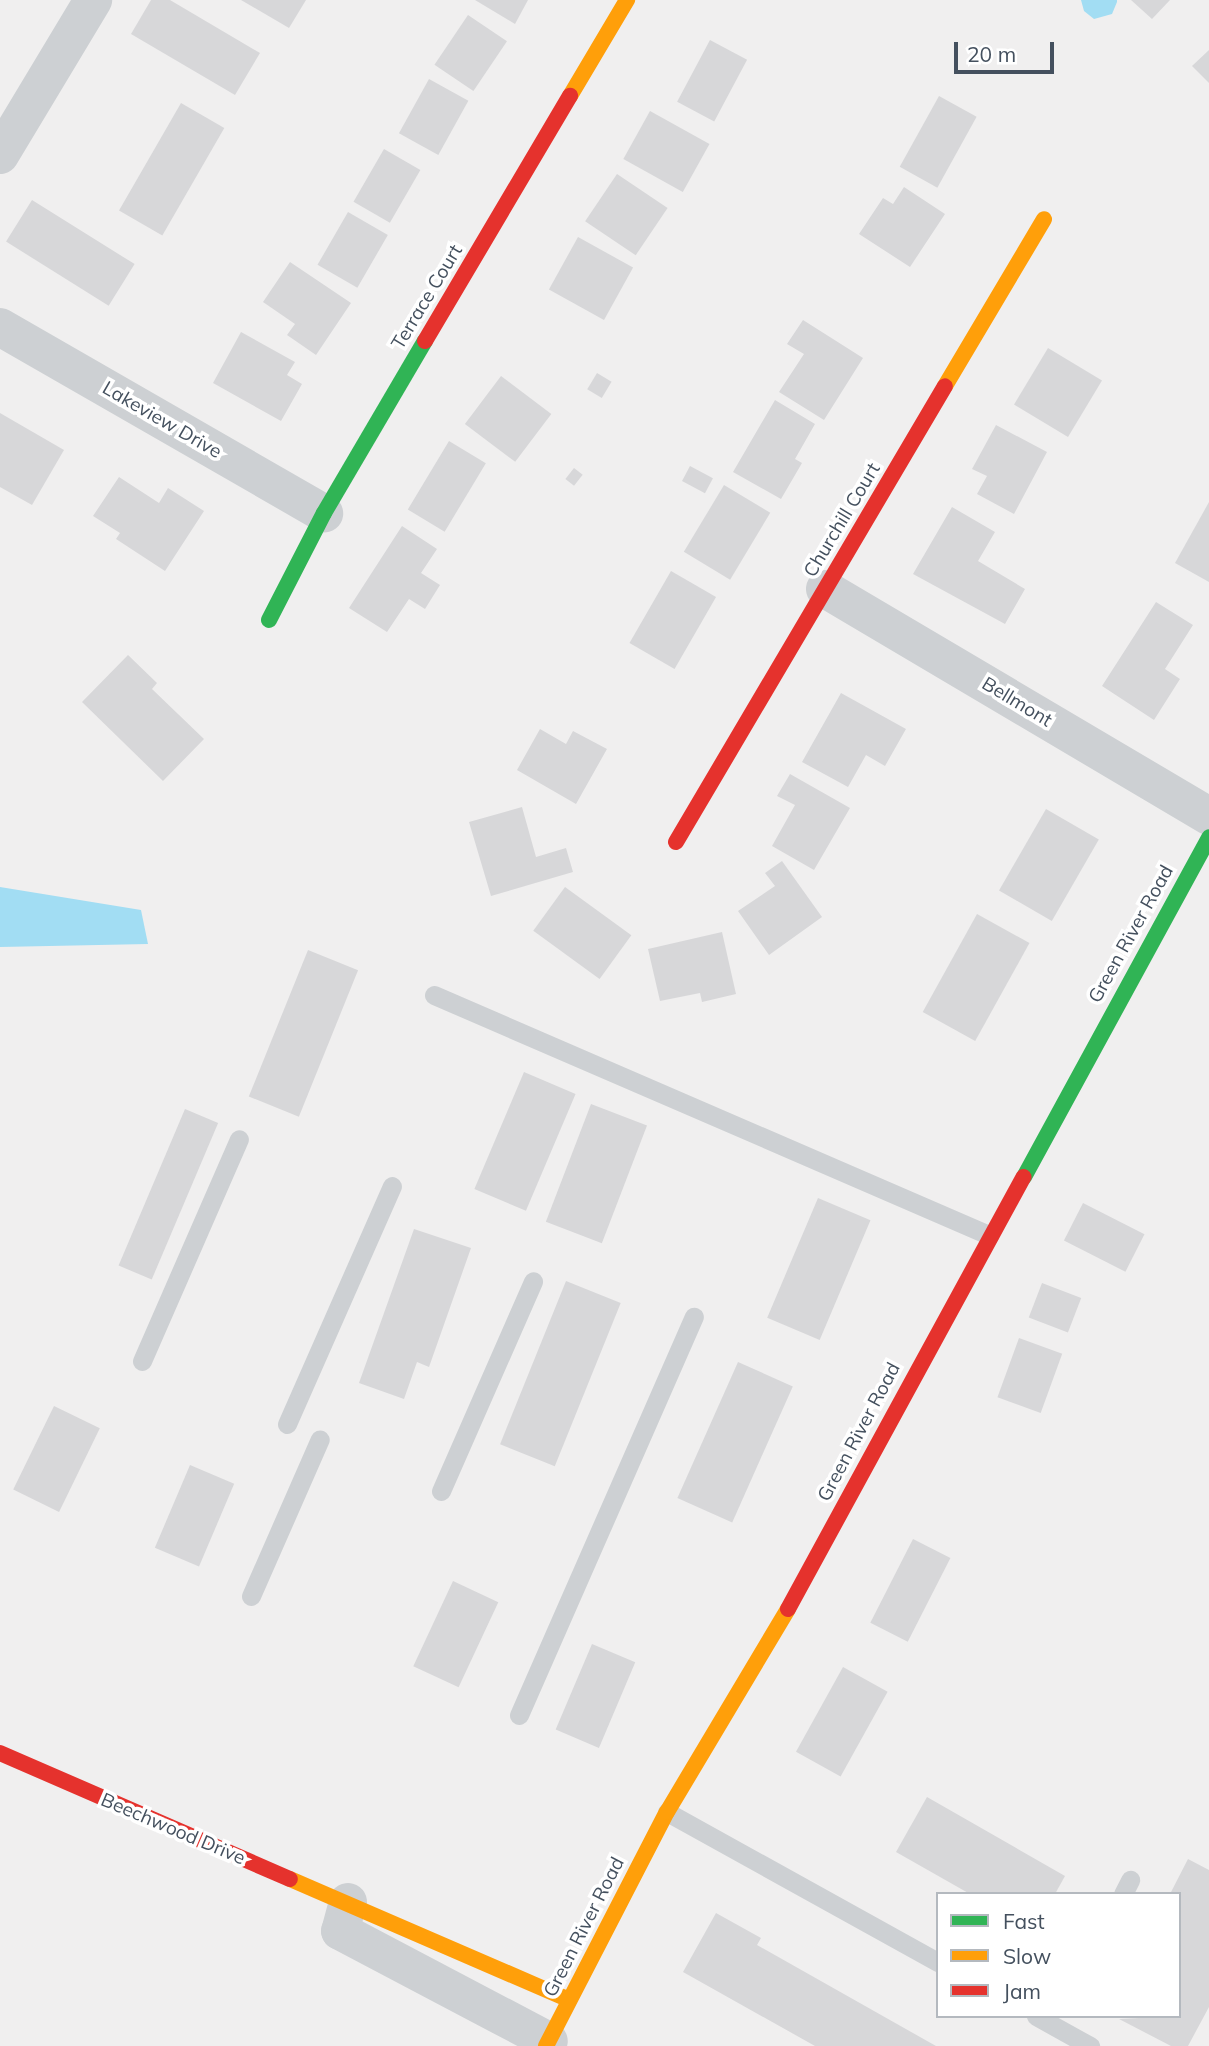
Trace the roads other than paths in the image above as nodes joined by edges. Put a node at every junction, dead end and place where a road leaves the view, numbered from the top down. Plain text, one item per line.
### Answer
1 (93, 0) edge
2 (627, 0) edge
3 (0, 155) edge
4 (1044, 219) dead end
5 (0, 327) edge
6 (324, 513) junction
7 (825, 589) junction
8 (270, 620) dead end
9 (1209, 816) edge
10 (1209, 837) edge
11 (676, 842) dead end
12 (434, 995) dead end
13 (239, 1139) dead end
14 (391, 1186) dead end
15 (989, 1235) junction
16 (533, 1281) dead end
17 (694, 1317) dead end
18 (142, 1361) dead end
19 (287, 1424) dead end
20 (320, 1439) dead end
21 (441, 1491) dead end
22 (251, 1596) dead end
23 (519, 1715) dead end
24 (0, 1753) edge
25 (667, 1812) junction
26 (348, 1902) junction
27 (936, 1961) edge
28 (569, 2000) junction
29 (1047, 2019) edge
30 (548, 2043) edge
31 (1090, 2046) edge

1 - 3 street
2 - 6 street, Terrace Court
4 - 7 street, Churchill Court
5 - 6 street, Lakeview Drive
6 - 8 street, Terrace Court
7 - 9 street, Bellmont
7 - 11 street, Churchill Court
10 - 15 street, Green River Road
12 - 15 lane
13 - 18 lane
14 - 19 lane
15 - 25 street, Green River Road
16 - 21 lane
17 - 23 lane
20 - 22 lane
24 - 26 street, Beechwood Drive
25 - 27 lane
25 - 28 street, Green River Road
26 - 28 street, Beechwood Drive
26 - 30 street
28 - 30 street, Green River Road
29 - 31 lane

